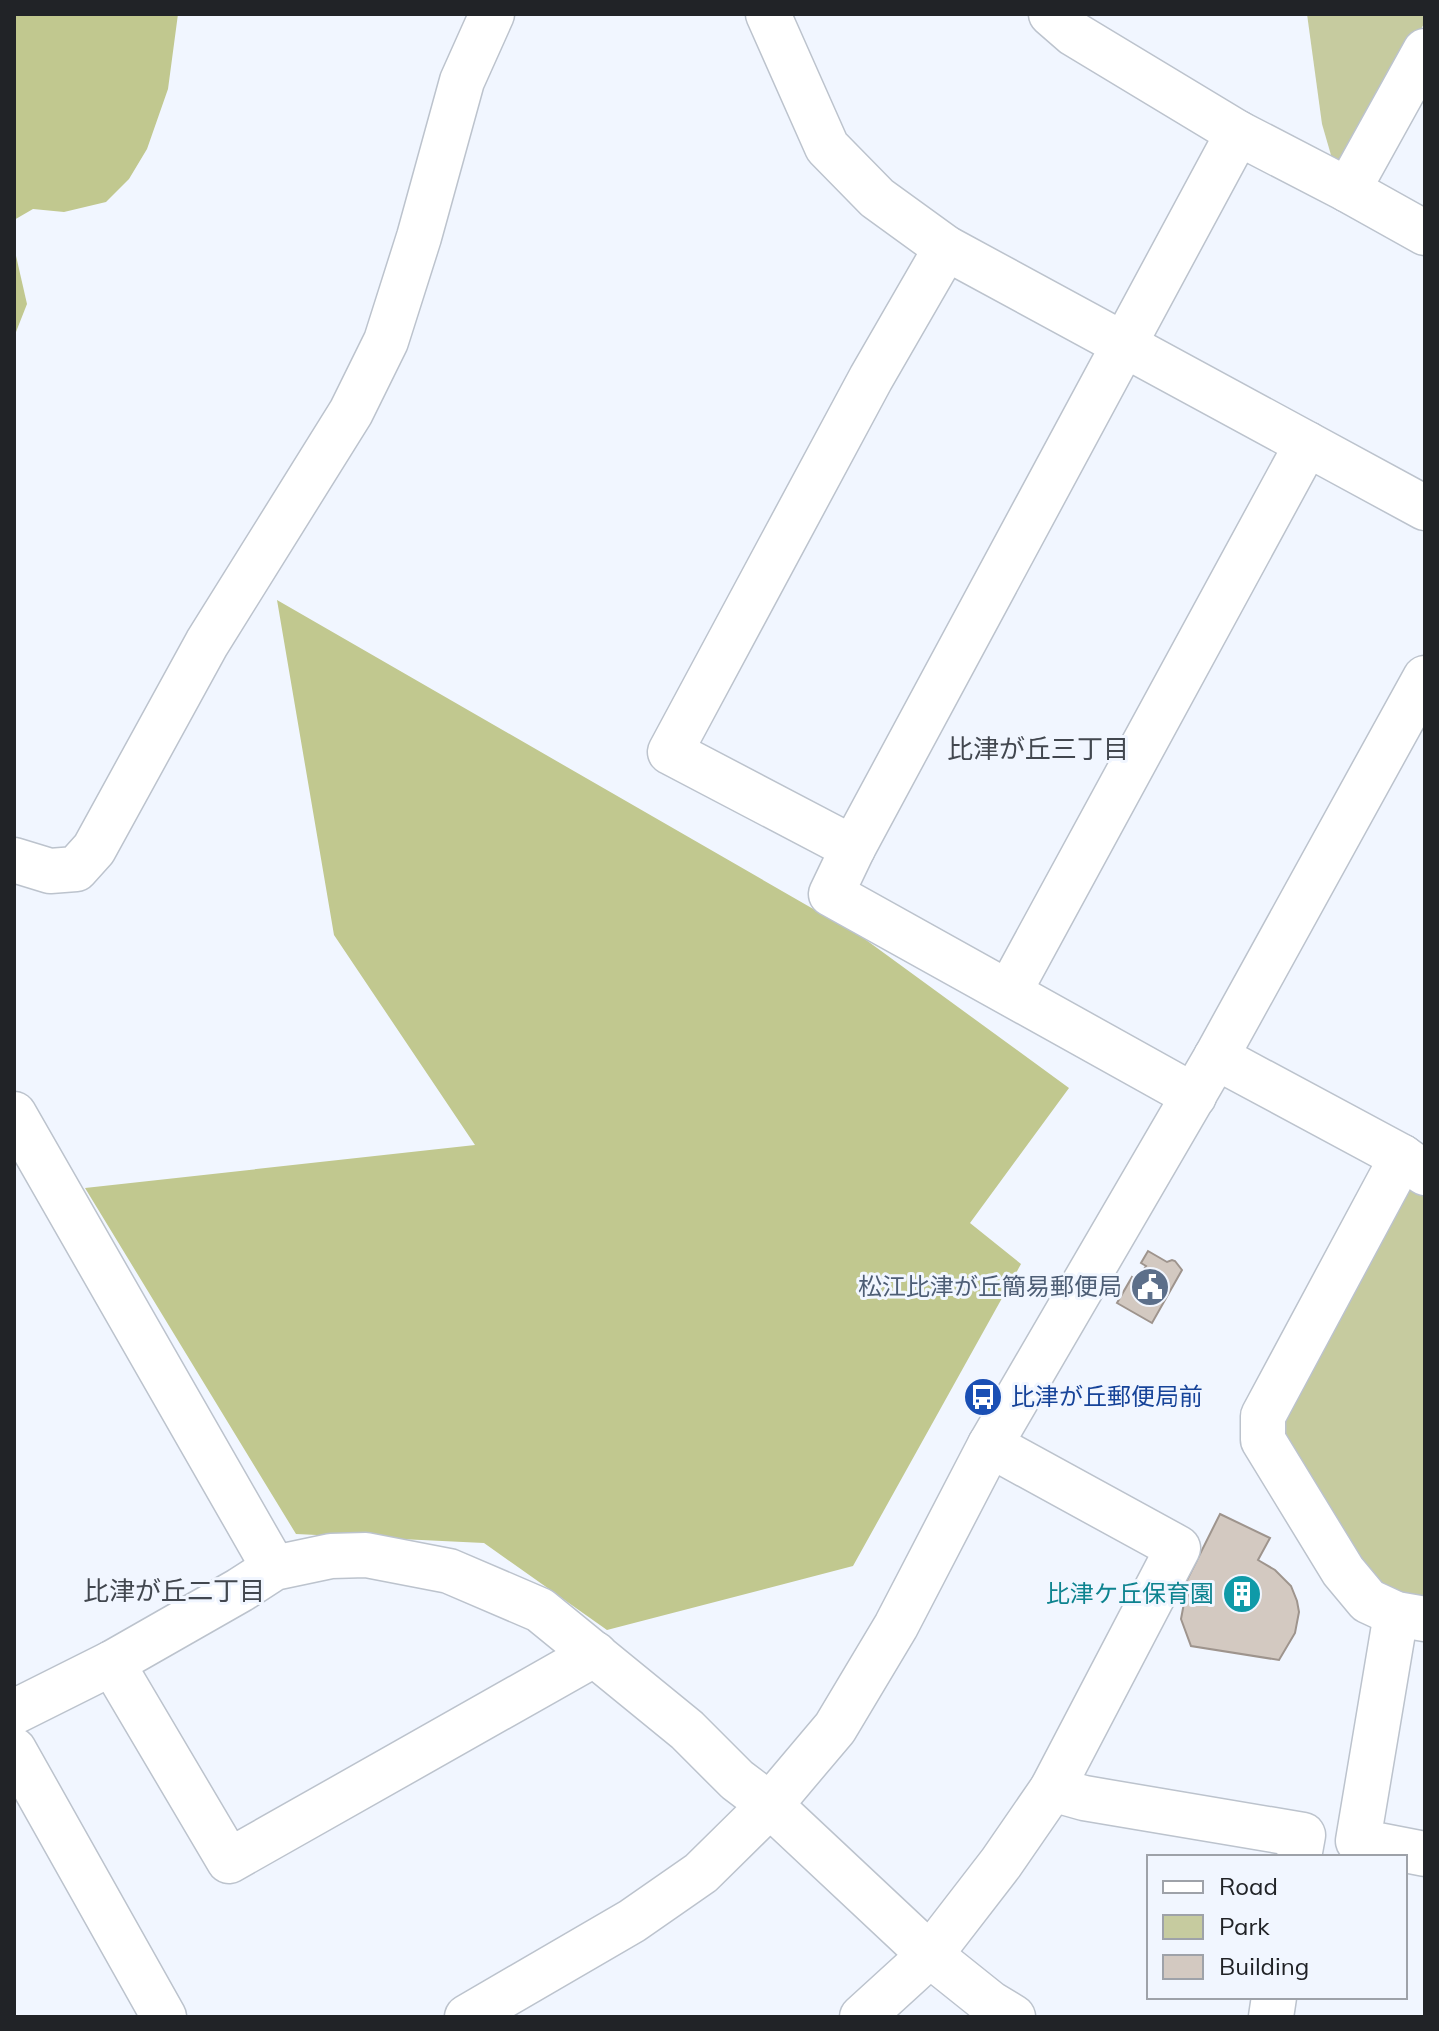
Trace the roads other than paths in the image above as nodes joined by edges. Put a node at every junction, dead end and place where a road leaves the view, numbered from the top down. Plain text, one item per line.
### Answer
1 (492, 14) edge
2 (768, 14) edge
3 (1051, 14) edge
4 (1425, 51) edge
5 (1238, 133) junction
6 (1348, 190) junction
7 (1425, 233) edge
8 (946, 248) junction
9 (1124, 345) junction
10 (1307, 444) junction
11 (1425, 508) edge
12 (1425, 678) edge
13 (853, 848) junction
14 (14, 860) edge
15 (1009, 992) junction
16 (1216, 1057) junction
17 (1194, 1096) junction
18 (14, 1114) edge
19 (1413, 1165) edge
20 (990, 1445) junction
21 (274, 1568) junction
22 (1410, 1617) edge
23 (595, 1654) junction
24 (112, 1663) junction
25 (14, 1712) edge
26 (14, 1750) edge
27 (1052, 1789) junction
28 (770, 1805) junction
29 (1425, 1854) edge
30 (1299, 1855) edge
31 (930, 1955) junction
32 (160, 2016) edge
33 (471, 2016) edge
34 (862, 2017) edge
35 (1013, 2017) edge

1 - 14 street
2 - 8 street
3 - 5 street
4 - 6 street
5 - 6 street
5 - 9 street
6 - 7 street
8 - 9 street
8 - 13 street
9 - 10 street
9 - 13 street
10 - 11 street
10 - 15 street
12 - 16 street
13 - 15 street
15 - 17 street
16 - 17 street
16 - 19 street
17 - 20 street
18 - 21 street
19 - 22 street
20 - 27 street
20 - 28 street
21 - 23 street
21 - 24 street
22 - 29 street
23 - 24 street
23 - 28 street
24 - 25 street
26 - 32 street
27 - 30 street
27 - 31 street
28 - 31 street
28 - 33 street
31 - 34 street
31 - 35 street

